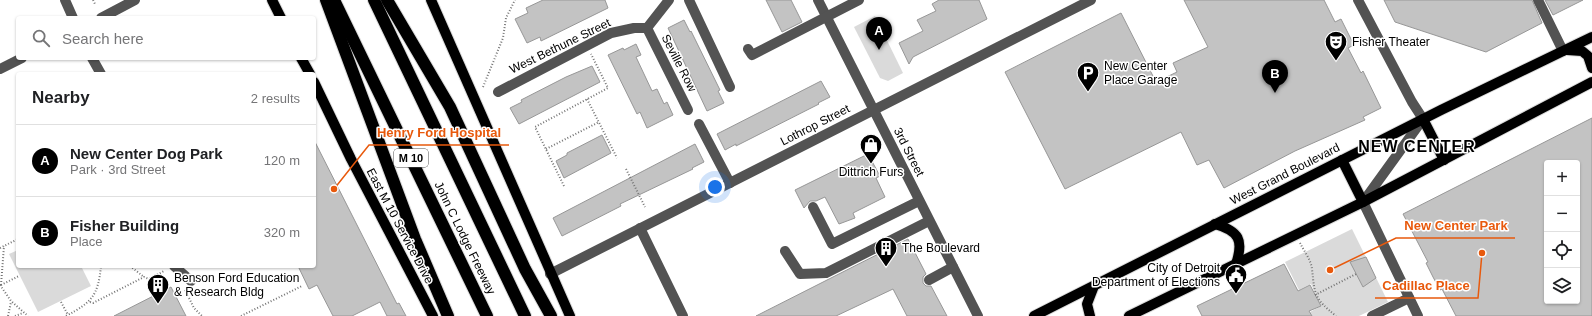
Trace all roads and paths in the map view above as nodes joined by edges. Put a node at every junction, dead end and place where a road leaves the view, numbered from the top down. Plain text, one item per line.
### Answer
1 (65, 0) edge
2 (93, 0) edge
3 (135, 0) edge
4 (272, 0) edge
5 (326, 0) edge
6 (334, 0) edge
7 (374, 0) edge
8 (387, 0) edge
9 (431, 0) edge
10 (515, 0) edge
11 (669, 0) edge
12 (689, 0) edge
13 (818, 0) edge
14 (859, 0) edge
15 (1091, 0) edge
16 (1358, 0) edge
17 (1538, 0) edge
18 (95, 4) dead end
19 (72, 16) edge
20 (105, 16) edge
21 (280, 16) edge
22 (827, 16) junction
23 (647, 28) junction
24 (1592, 37) edge
25 (748, 49) dead end
26 (1563, 51) junction
27 (590, 53) dead end
28 (18, 60) edge
29 (93, 60) edge
30 (302, 60) edge
31 (1592, 68) edge
32 (0, 69) edge
33 (100, 72) edge
34 (309, 72) edge
35 (1587, 85) edge
36 (484, 87) dead end
37 (730, 87) dead end
38 (498, 92) dead end
39 (317, 95) edge
40 (587, 99) junction
41 (688, 110) dead end
42 (873, 111) junction
43 (1423, 119) junction
44 (599, 122) junction
45 (699, 124) dead end
46 (546, 149) junction
47 (617, 158) dead end
48 (1342, 160) junction
49 (1444, 160) junction
50 (626, 169) dead end
51 (730, 183) junction
52 (564, 186) dead end
53 (919, 201) junction
54 (1363, 202) junction
55 (645, 206) dead end
56 (814, 207) dead end
57 (930, 221) junction
58 (1215, 224) junction
59 (640, 228) junction
60 (1296, 235) junction
61 (16, 240) edge
62 (4, 246) junction
63 (0, 248) edge
64 (786, 251) dead end
65 (1236, 264) junction
66 (953, 267) junction
67 (101, 268) edge
68 (133, 268) edge
69 (169, 270) edge
70 (550, 274) junction
71 (1356, 274) dead end
72 (20, 276) dead end
73 (144, 277) junction
74 (151, 278) junction
75 (929, 280) dead end
76 (186, 283) joint
77 (0, 285) edge
78 (302, 286) dead end
79 (1094, 286) junction
80 (159, 293) dead end
81 (1315, 295) junction
82 (1409, 298) junction
83 (11, 301) junction
84 (61, 302) dead end
85 (90, 302) junction
86 (22, 313) junction
87 (431, 315) edge
88 (8, 316) edge
89 (15, 316) edge
90 (28, 316) edge
91 (67, 316) edge
92 (202, 316) edge
93 (241, 316) edge
94 (448, 316) edge
95 (487, 316) edge
96 (525, 316) edge
97 (552, 316) edge
98 (570, 316) edge
99 (683, 316) edge
100 (978, 316) edge
101 (1034, 316) edge
102 (1090, 316) edge
103 (1129, 316) edge
104 (1336, 316) edge
105 (1372, 316) edge
106 (1418, 316) edge

1 - 19 street
2 - 18 path
3 - 20 street
4 - 21 main road
5 - 94 highway
6 - 95 highway, John C Lodge Freeway / M 10
7 - 96 highway, John C Lodge Freeway / M 10
8 - 97 highway
9 - 70 main road
10 - 36 path
11 - 23 street
12 - 37 street
13 - 22 street, 3rd Street
14 - 22 street
15 - 42 street, Lothrop Street
16 - 43 street
17 - 26 street
22 - 25 street
22 - 42 street, 3rd Street
23 - 38 street, West Bethune Street
23 - 41 street, Seville Row
24 - 26 main road, West Grand Boulevard
26 - 31 main road
26 - 43 main road, West Grand Boulevard
27 - 40 path
28 - 32 street
29 - 33 street
30 - 34 main road
31 - 35 main road
35 - 49 main road
39 - 87 main road, East M 10 Service Drive
40 - 44 path
40 - 46 path
42 - 51 street, Lothrop Street
42 - 53 street, 3rd Street
43 - 48 main road, West Grand Boulevard
43 - 49 main road
43 - 54 street
44 - 46 path
44 - 47 path
45 - 51 street
46 - 52 path
48 - 54 main road
48 - 58 main road, West Grand Boulevard
49 - 54 main road
50 - 55 path
51 - 59 street, Lothrop Street
53 - 56 street
53 - 57 street, 3rd Street
54 - 60 main road
54 - 82 street
57 - 64 street
57 - 66 street, 3rd Street
58 - 65 main road
58 - 79 main road, West Grand Boulevard
59 - 70 street, Lothrop Street
59 - 99 street
60 - 65 main road
60 - 81 path
61 - 62 path
62 - 63 path
62 - 77 path
65 - 103 main road
66 - 75 street
66 - 100 street, 3rd Street
67 - 85 path
68 - 73 path
69 - 74 path
69 - 76 street
70 - 98 main road
71 - 81 path
72 - 77 path
73 - 74 path
73 - 85 path
74 - 80 path
76 - 92 path
77 - 83 path
78 - 93 path
79 - 101 main road, West Grand Boulevard
79 - 102 main road
81 - 104 path
82 - 105 street
82 - 106 street
83 - 86 path
83 - 88 path
84 - 91 path
85 - 91 path
86 - 89 path
86 - 90 path

